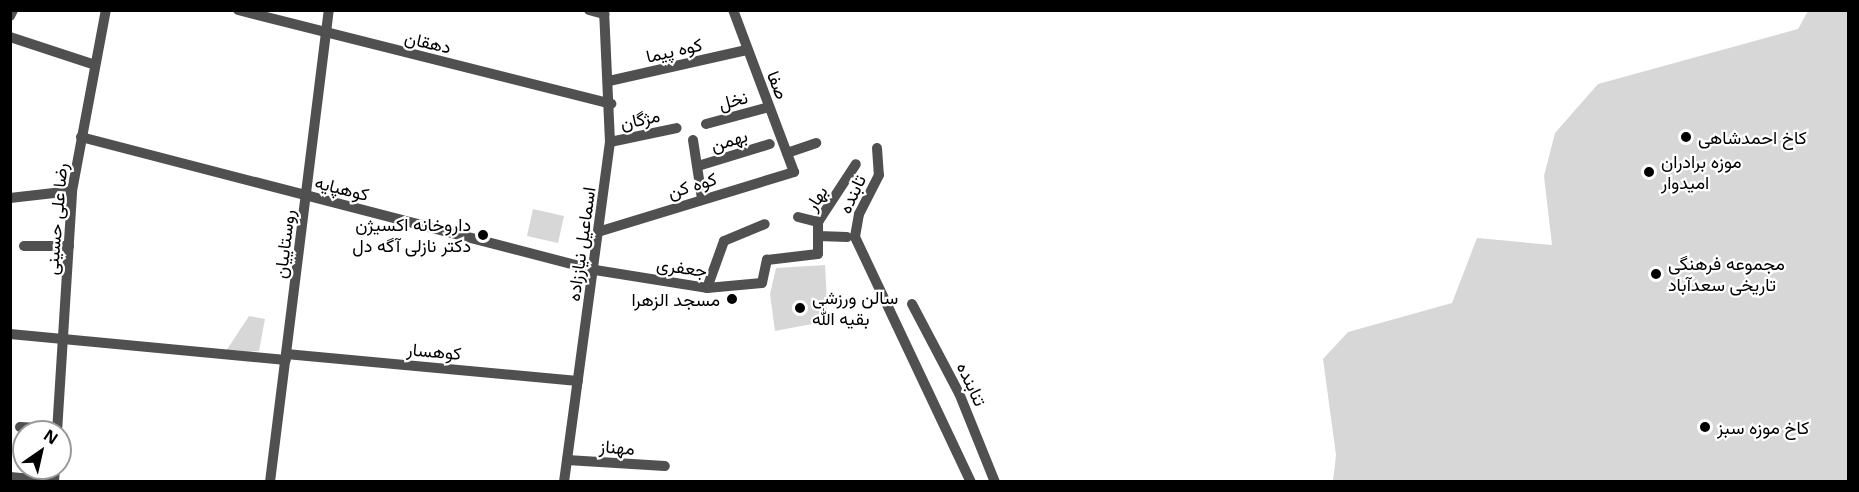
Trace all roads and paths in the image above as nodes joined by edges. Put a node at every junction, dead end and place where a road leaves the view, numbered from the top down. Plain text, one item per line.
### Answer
1 (14, 10) edge
2 (106, 10) edge
3 (238, 10) edge
4 (329, 10) edge
5 (589, 10) edge
6 (732, 10) edge
7 (604, 12) edge
8 (10, 16) edge
9 (326, 35) junction
10 (10, 37) edge
11 (747, 50) junction
12 (95, 65) junction
13 (609, 81) junction
14 (610, 104) junction
15 (769, 107) junction
16 (706, 124) dead end
17 (677, 128) dead end
18 (81, 137) junction
19 (693, 140) dead end
20 (610, 142) junction
21 (816, 143) dead end
22 (770, 144) dead end
23 (877, 148) dead end
24 (787, 153) junction
25 (856, 164) dead end
26 (698, 166) junction
27 (794, 172) joint
28 (72, 191) junction
29 (306, 196) junction
30 (10, 198) edge
31 (702, 199) junction
32 (798, 217) dead end
33 (818, 222) junction
34 (765, 224) dead end
35 (601, 231) junction
36 (818, 236) junction
37 (847, 237) dead end
38 (24, 246) dead end
39 (69, 246) junction
40 (819, 254) joint
41 (595, 270) junction
42 (707, 288) junction
43 (912, 304) dead end
44 (10, 334) edge
45 (63, 340) junction
46 (286, 357) junction
47 (579, 381) junction
48 (58, 420) edge
49 (567, 460) junction
50 (665, 466) dead end
51 (10, 477) edge
52 (54, 481) edge
53 (270, 482) edge
54 (564, 482) edge
55 (970, 482) edge
56 (995, 482) edge

1 - 8 street
2 - 12 street, رضا علی حسینی
3 - 9 street, دهقان
4 - 9 street, روستاییان
5 - 7 street
6 - 11 street, صفا
7 - 13 street, اسماعیل نیاززاده
9 - 14 street, دهقان
9 - 29 street, روستاییان
10 - 12 street
11 - 13 street, کوه پیما
11 - 15 street, صفا
12 - 18 street, رضا علی حسینی
13 - 14 street, اسماعیل نیاززاده
14 - 20 street, اسماعیل نیاززاده
15 - 16 street, نخل
15 - 24 street, صفا
17 - 20 street, مژگان
18 - 28 street, رضا علی حسینی
18 - 29 street, کوهپایه
19 - 26 street
20 - 35 street, اسماعیل نیاززاده
21 - 24 street
22 - 26 street, بهمن
23 - 55 street, تابنده
24 - 27 street, صفا
25 - 33 street, بهار
26 - 31 street
27 - 31 street, کوه کن
28 - 30 street
28 - 39 street, رضا علی حسینی
29 - 41 street, کوهپایه
29 - 46 street, روستاییان
31 - 35 street, کوه کن
32 - 33 street
33 - 36 street, بهار
34 - 42 street
35 - 41 street, اسماعیل نیاززاده
36 - 37 street
36 - 40 street, بهار
38 - 39 street
39 - 45 street, رضا علی حسینی
40 - 42 street, جعفری
41 - 42 street, جعفری
41 - 47 street, اسماعیل نیاززاده
43 - 56 street, تنابنده
44 - 45 street, کوهسار
45 - 46 street, کوهسار
45 - 48 street, رضا علی حسینی
46 - 47 street, کوهسار
46 - 53 street, روستاییان
47 - 49 street, اسماعیل نیاززاده
49 - 50 street, مهناز
49 - 54 street, اسماعیل نیاززاده
51 - 52 street

